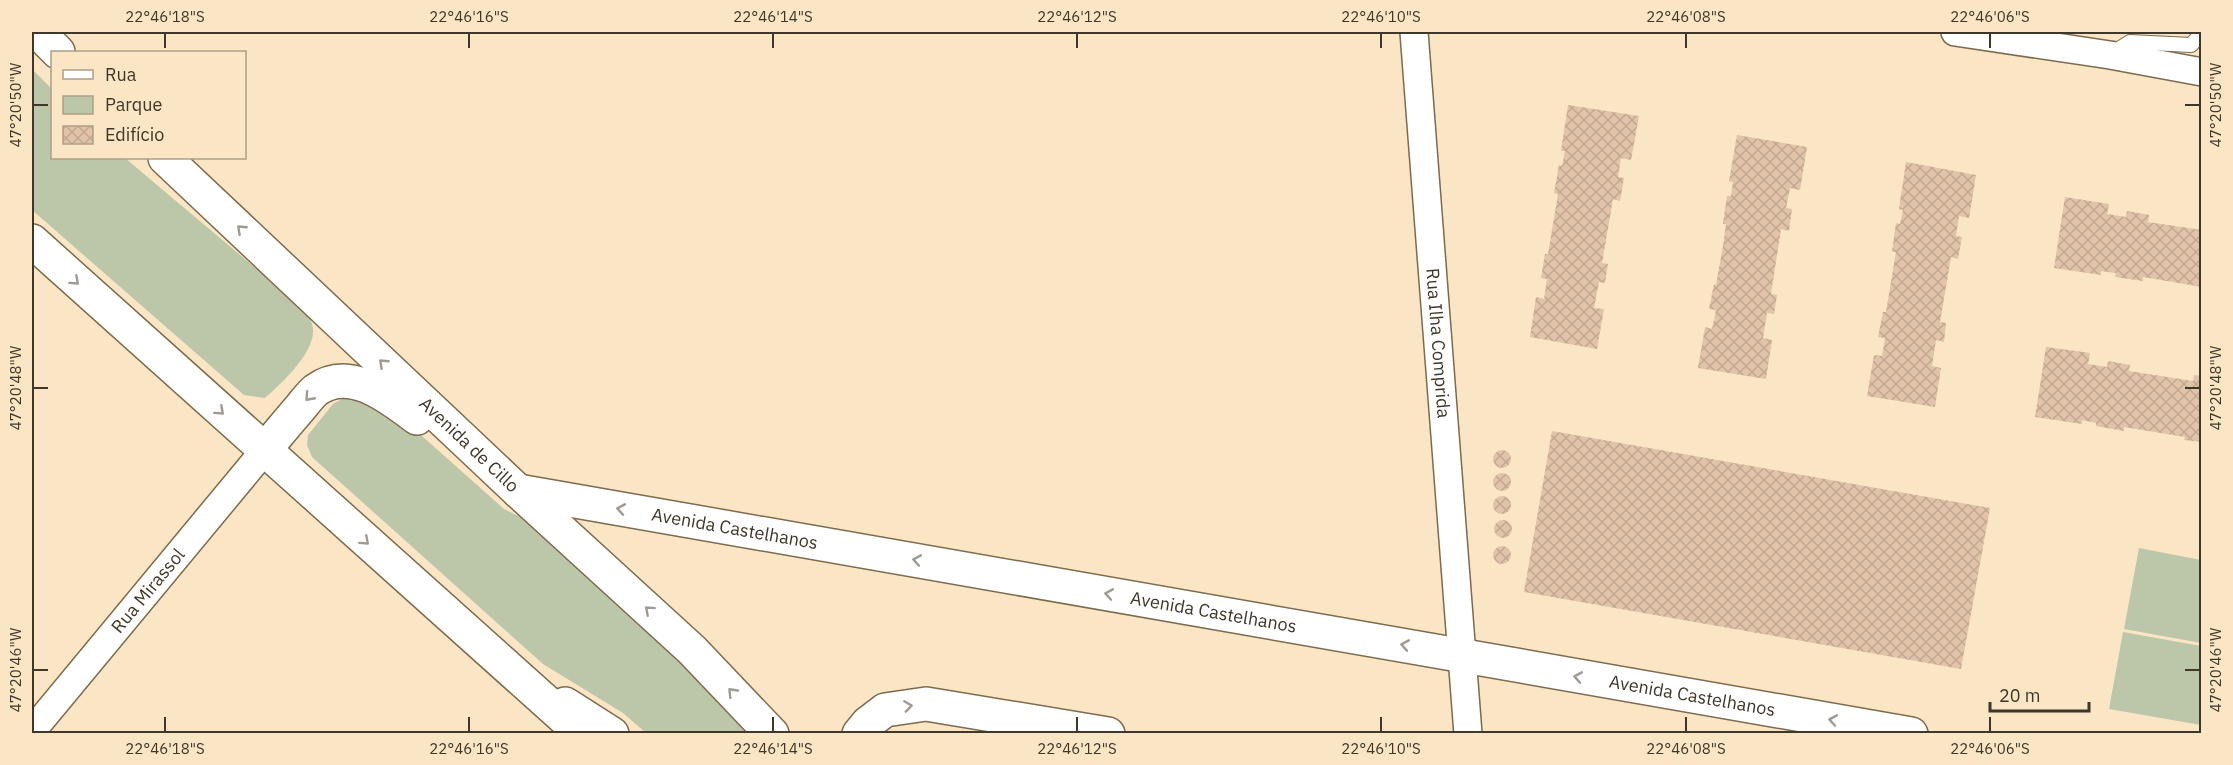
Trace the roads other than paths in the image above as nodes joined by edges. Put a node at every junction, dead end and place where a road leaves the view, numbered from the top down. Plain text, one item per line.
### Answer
1 (38, 32) edge
2 (1414, 32) edge
3 (1956, 32) edge
4 (2202, 33) edge
5 (57, 51) edge
6 (2110, 55) junction
7 (2202, 72) edge
8 (166, 159) edge
9 (32, 241) edge
10 (264, 451) junction
11 (518, 491) junction
12 (1462, 655) junction
13 (515, 674) junction
14 (32, 731) edge
15 (582, 734) edge
16 (612, 734) edge
17 (772, 734) edge
18 (860, 734) edge
19 (1108, 734) edge
20 (1468, 734) edge
21 (1911, 734) edge

1 - 5 main road
2 - 12 street, Rua Ilha Comprida
3 - 6 street
4 - 6 lane
6 - 7 street
11 -> 8 main road, Avenida de Cillo
9 -> 10 main road
11 -> 10 main road
10 -> 13 main road
10 - 14 street, Rua Mirassol
12 -> 11 main road, Avenida Castelhanos
17 -> 11 main road, Avenida de Cillo
12 - 20 street, Rua Ilha Comprida
21 -> 12 main road, Avenida Castelhanos
13 - 15 main road
13 - 16 main road
18 -> 19 main road

